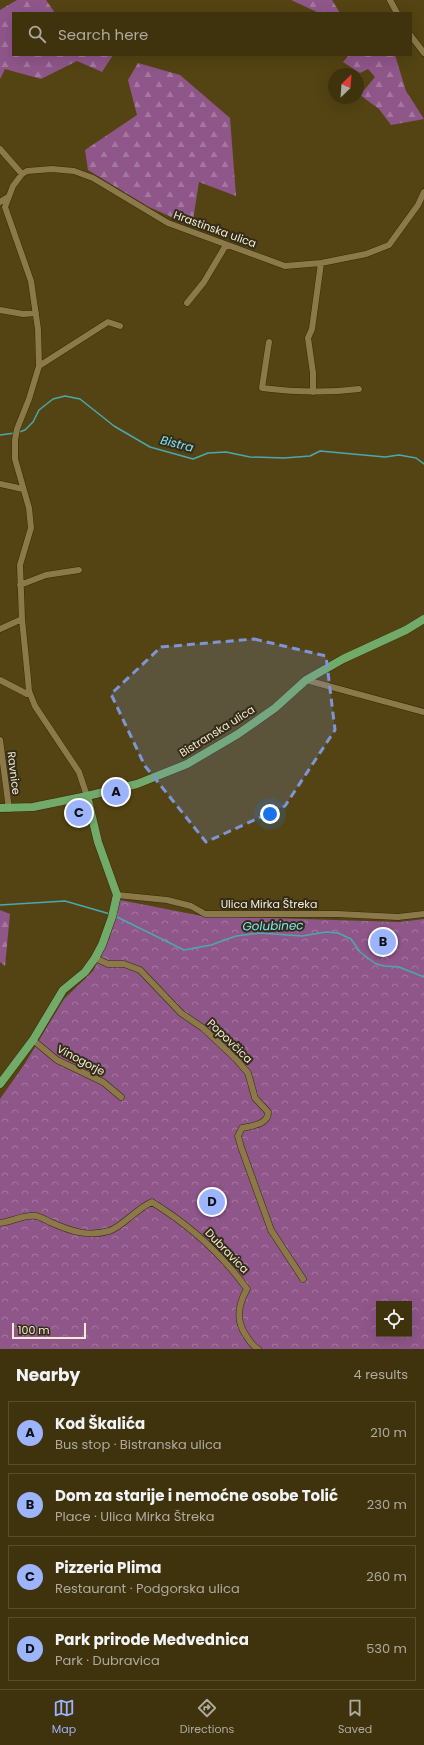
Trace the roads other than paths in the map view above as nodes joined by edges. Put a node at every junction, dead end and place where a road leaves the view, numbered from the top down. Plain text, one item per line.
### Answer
1 (390, 0) edge
2 (396, 12) edge
3 (412, 37) edge
4 (424, 53) edge
5 (0, 149) edge
6 (22, 174) junction
7 (424, 192) edge
8 (8, 197) junction
9 (0, 202) edge
10 (418, 204) junction
11 (424, 207) edge
12 (226, 245) junction
13 (321, 263) junction
14 (187, 303) dead end
15 (0, 310) edge
16 (36, 313) junction
17 (120, 326) dead end
18 (269, 342) dead end
19 (40, 366) junction
20 (359, 389) dead end
21 (313, 392) junction
22 (0, 484) edge
23 (23, 489) junction
24 (79, 570) dead end
25 (20, 585) junction
26 (22, 619) junction
27 (424, 619) edge
28 (0, 629) edge
29 (0, 680) edge
30 (306, 680) junction
31 (29, 691) junction
32 (424, 712) edge
33 (0, 740) edge
34 (87, 796) junction
35 (4, 809) edge
36 (117, 895) junction
37 (424, 914) edge
38 (95, 958) junction
39 (32, 1040) junction
40 (0, 1084) edge
41 (121, 1097) dead end
42 (0, 1222) edge
43 (303, 1279) dead end
44 (258, 1349) edge

1 - 2 street
3 - 4 street
5 - 6 street
6 - 8 street
6 - 12 street, Hrastinska ulica
7 - 10 street, Hrastinska ulica
8 - 9 street
8 - 16 street
10 - 11 street
10 - 13 street, Hrastinska ulica
12 - 13 street, Hrastinska ulica
12 - 14 street
13 - 21 street
15 - 16 street
16 - 19 street
17 - 19 street
18 - 21 street
19 - 23 street
20 - 21 street
22 - 23 street
23 - 25 street
24 - 25 street
25 - 26 street
26 - 28 street
26 - 31 street
27 - 30 main road, Bistranska ulica
29 - 31 street
30 - 32 street
30 - 34 main road, Bistranska ulica
31 - 34 street
33 - 35 street, Ravnice
34 - 35 main road, Bistranska ulica
34 - 36 main road
36 - 37 street, Ulica Mirka Štreka
36 - 38 main road
38 - 39 main road
38 - 43 street, Popovčica
39 - 40 main road
39 - 41 street, Vinogorje
42 - 44 street, Dubravica

